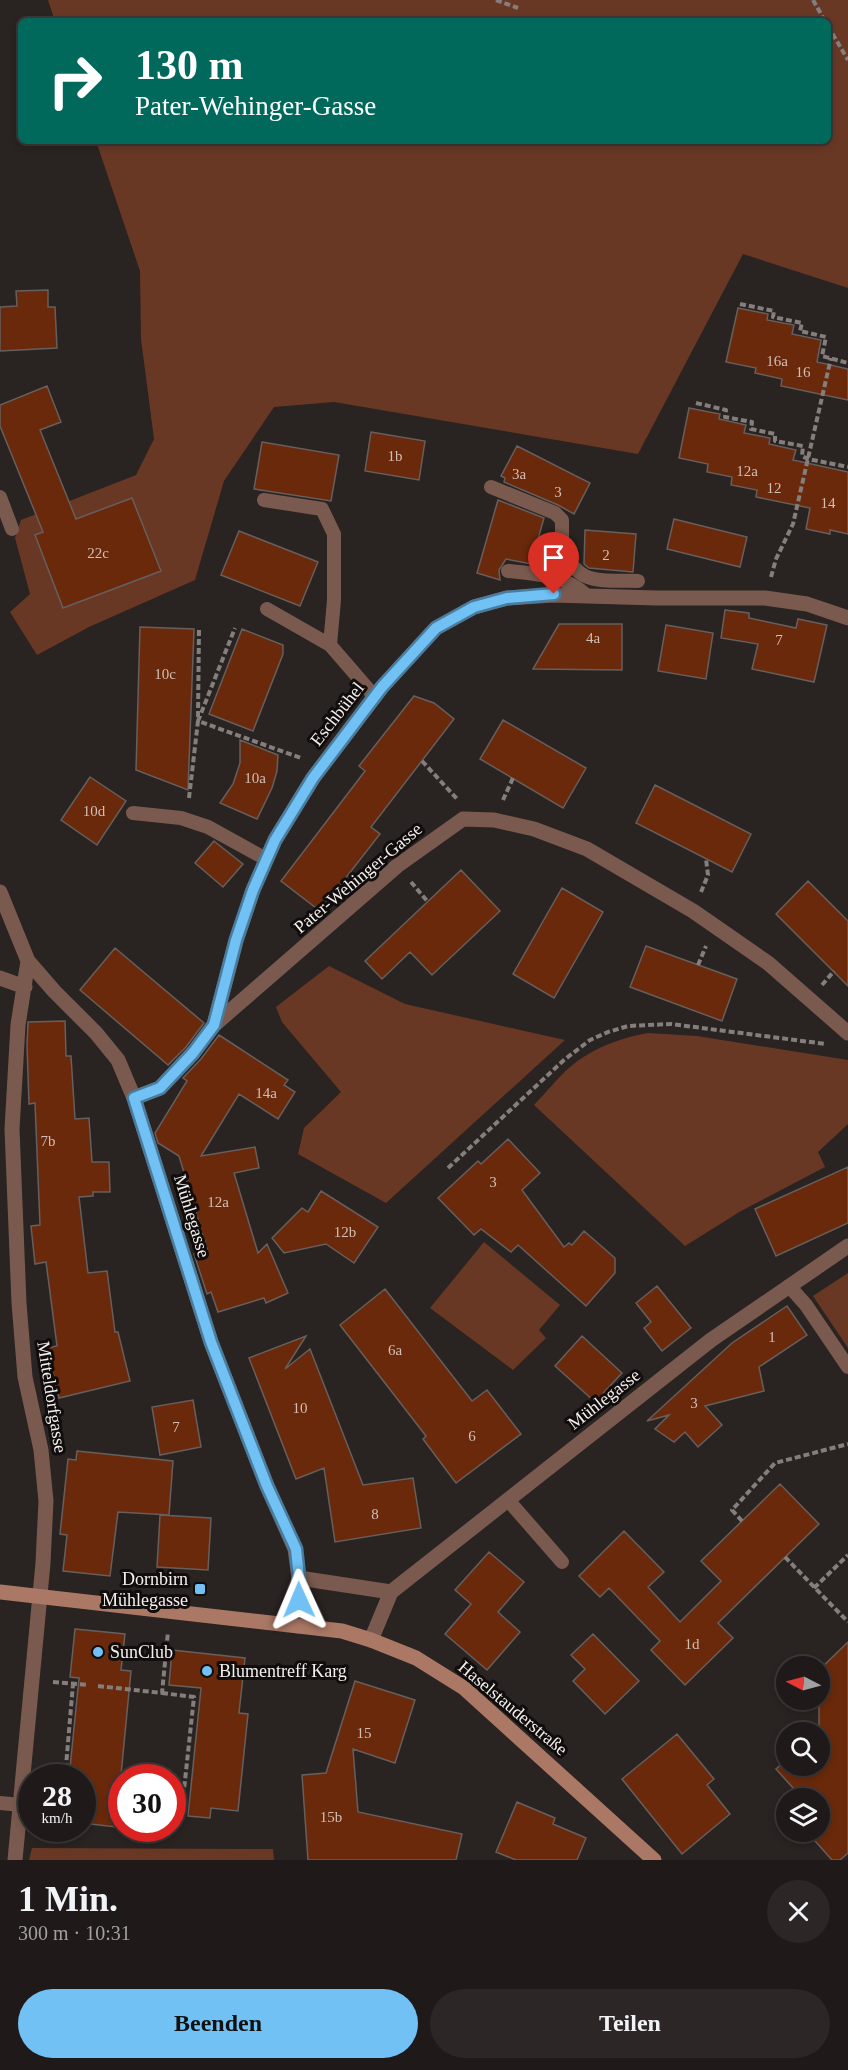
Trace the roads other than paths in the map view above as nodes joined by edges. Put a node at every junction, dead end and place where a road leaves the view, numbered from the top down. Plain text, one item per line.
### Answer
1 (491, 487) dead end
2 (0, 497) edge
3 (264, 500) dead end
4 (12, 529) dead end
5 (558, 558) junction
6 (508, 570) dead end
7 (554, 578) junction
8 (638, 581) dead end
9 (586, 595) junction
10 (267, 609) dead end
11 (848, 618) edge
12 (330, 645) junction
13 (375, 697) junction
14 (133, 813) dead end
15 (266, 859) junction
16 (0, 892) edge
17 (28, 961) junction
18 (0, 978) edge
19 (25, 987) junction
20 (214, 1025) junction
21 (848, 1033) edge
22 (134, 1098) junction
23 (848, 1246) edge
24 (789, 1286) junction
25 (848, 1367) edge
26 (508, 1500) junction
27 (562, 1562) dead end
28 (299, 1578) junction
29 (0, 1592) edge
30 (391, 1592) junction
31 (40, 1597) junction
32 (298, 1626) junction
33 (371, 1640) junction
34 (25, 1764) edge
35 (0, 1803) edge
36 (18, 1805) edge
37 (18, 1832) edge
38 (15, 1860) edge
39 (654, 1860) edge

1 - 5 lane
2 - 4 lane
3 - 12 lane
5 - 7 lane
5 - 8 lane
6 - 7 lane
7 - 9 lane
9 - 11 street, Eschbühel
9 - 13 street, Eschbühel
10 - 12 lane
12 - 13 lane
13 - 15 street, Eschbühel
14 - 15 lane
15 - 20 street, Eschbühel
16 - 17 street, Mühlegasse
17 - 19 street, Mitteldorfgasse
17 - 22 street, Mühlegasse
18 - 19 street
19 - 31 street, Mitteldorfgasse
20 - 21 street, Pater-Wehinger-Gasse
20 - 22 street, Pater-Wehinger-Gasse
22 - 28 street, Mühlegasse
23 - 24 street, Mühlegasse
24 - 25 lane
24 - 26 street, Mühlegasse
26 - 27 lane
26 - 30 street, Mühlegasse
28 - 30 street
28 - 32 street, Mühlegasse
29 - 31 main road, Haselstauderstraße
30 - 33 street, Mühlegasse
31 - 32 main road, Haselstauderstraße
31 - 34 street, Mitteldorfgasse
32 - 33 main road, Haselstauderstraße
33 - 39 main road, Haselstauderstraße
35 - 36 lane
37 - 38 street, Mitteldorfgasse

